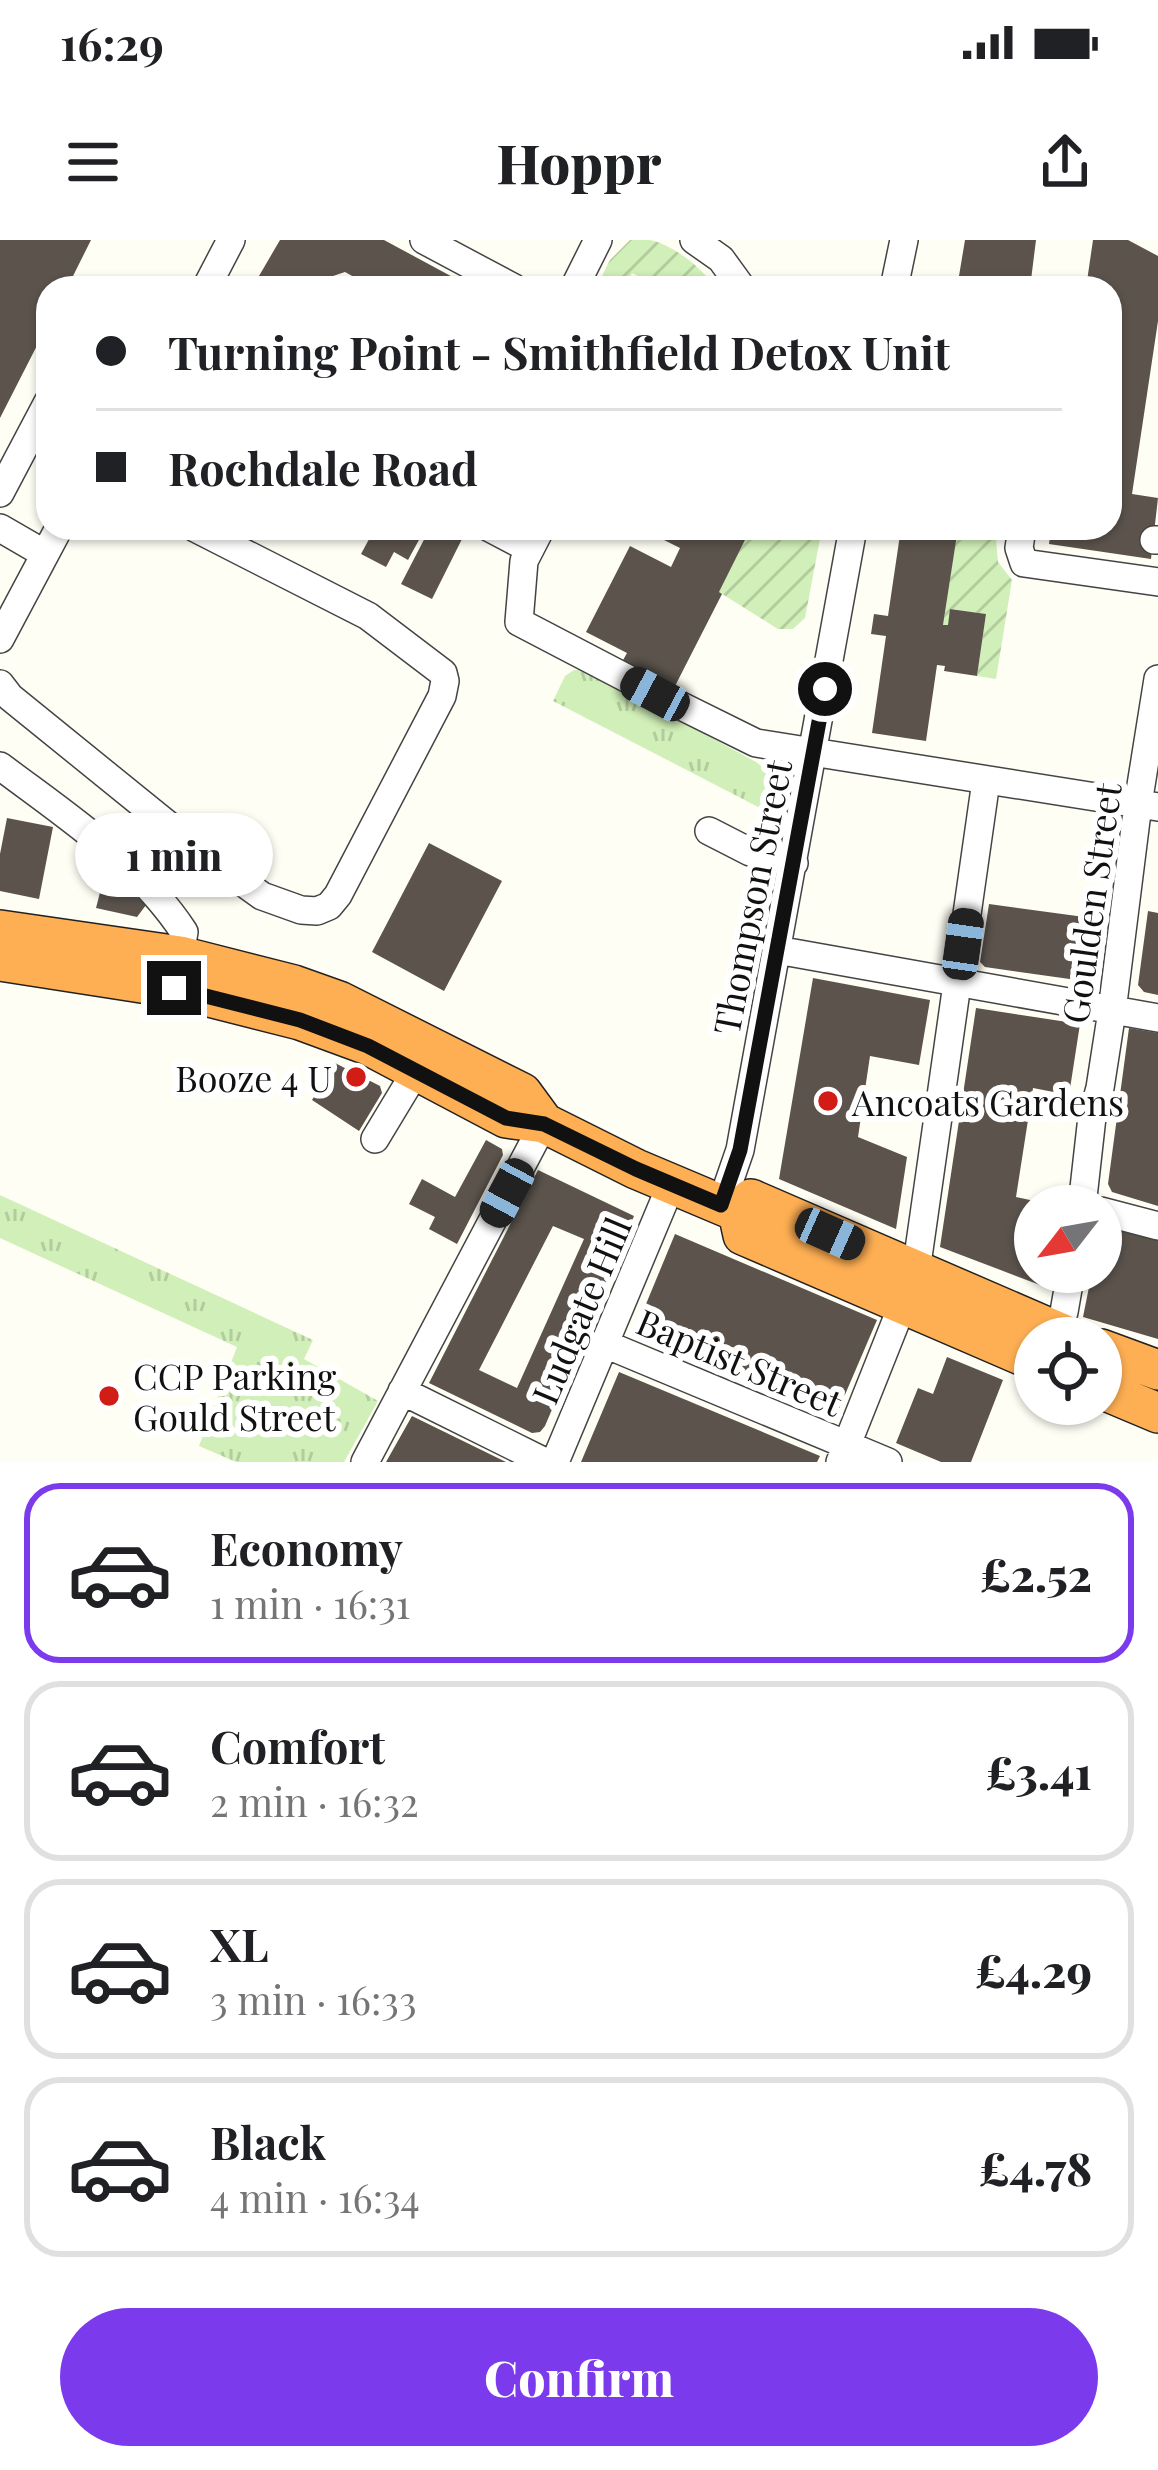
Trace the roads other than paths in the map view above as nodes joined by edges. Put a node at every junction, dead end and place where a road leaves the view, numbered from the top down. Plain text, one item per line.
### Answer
1 (231, 240) edge
2 (424, 240) edge
3 (598, 240) edge
4 (694, 240) edge
5 (904, 240) edge
6 (212, 276) edge
7 (492, 276) edge
8 (580, 276) edge
9 (733, 276) edge
10 (896, 276) edge
11 (36, 423) edge
12 (2, 484) edge
13 (0, 528) edge
14 (36, 537) edge
15 (218, 540) edge
16 (535, 540) edge
17 (851, 540) edge
18 (1020, 540) edge
19 (52, 541) edge
20 (1158, 582) edge
21 (0, 639) edge
22 (1158, 680) edge
23 (0, 684) edge
24 (814, 753) junction
25 (0, 766) edge
26 (986, 781) junction
27 (1148, 805) edge
28 (709, 831) dead end
29 (794, 863) junction
30 (0, 930) edge
31 (777, 950) junction
32 (0, 961) edge
33 (177, 972) junction
34 (957, 984) junction
35 (1112, 1011) junction
36 (1158, 1018) edge
37 (416, 1071) junction
38 (544, 1124) junction
39 (374, 1139) dead end
40 (671, 1185) junction
41 (1084, 1185) edge
42 (729, 1209) junction
43 (1122, 1217) edge
44 (1158, 1226) edge
45 (910, 1287) junction
46 (1014, 1326) edge
47 (605, 1344) junction
48 (1122, 1356) edge
49 (1158, 1370) edge
50 (402, 1391) junction
51 (1122, 1398) edge
52 (1158, 1413) edge
53 (844, 1453) edge
54 (365, 1462) edge
55 (545, 1462) edge
56 (555, 1462) edge
57 (888, 1462) edge

1 - 6 street
2 - 7 street
3 - 8 street
4 - 9 street
5 - 10 street
11 - 12 street
13 - 14 street
15 - 23 street
16 - 24 street
17 - 24 street, Thompson Street
18 - 20 street
19 - 21 street
22 - 27 street, Goulden Street
24 - 26 street
24 - 29 street, Thompson Street
25 - 33 street
26 - 27 street
26 - 34 street
27 - 35 street, Goulden Street
28 - 29 street
29 - 31 street, Thompson Street
30 - 33 highway
31 - 34 street
31 - 42 street, Thompson Street
32 - 33 highway
33 - 37 highway
33 - 38 highway
34 - 35 street
34 - 45 street
35 - 36 street
35 - 41 street, Goulden Street
37 - 38 highway
37 - 39 street
38 - 40 highway
38 - 50 street
40 - 42 highway
40 - 47 street, Ludgate Hill
42 - 45 highway
43 - 44 street
45 - 46 highway
45 - 53 street
47 - 53 street, Baptist Street
47 - 56 street, Ludgate Hill
48 - 49 highway
50 - 54 street
50 - 55 street
51 - 52 highway
53 - 57 street, Baptist Street

